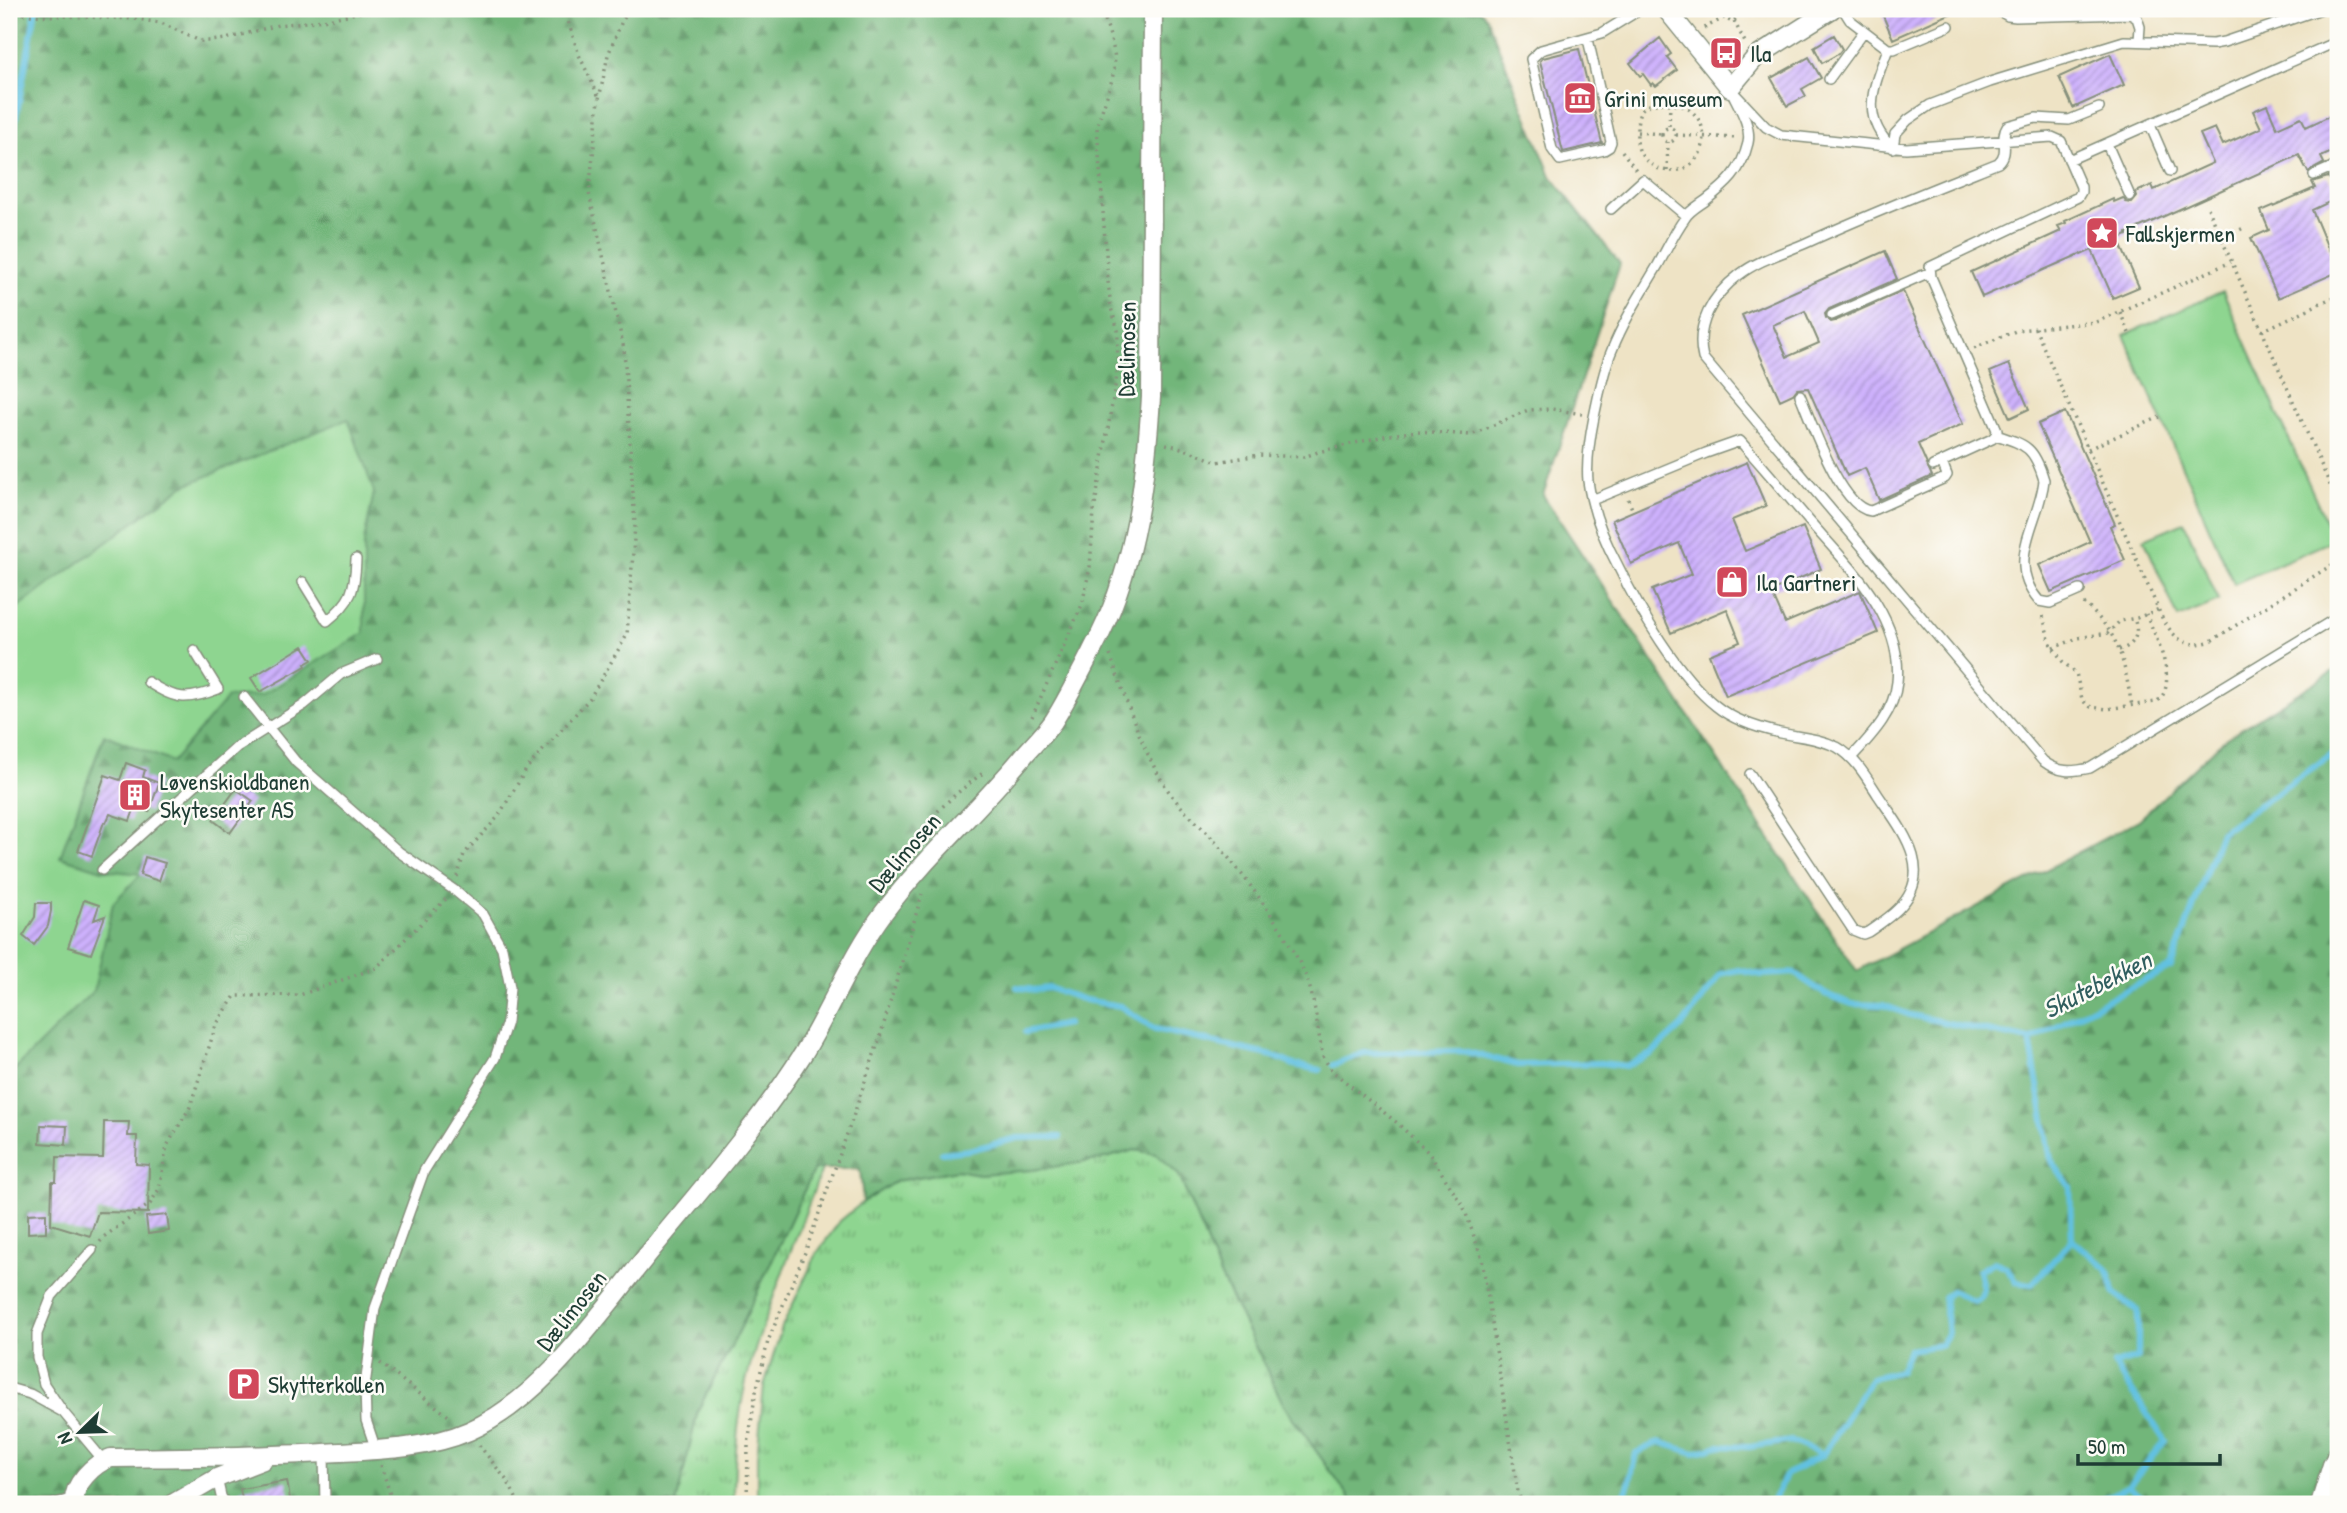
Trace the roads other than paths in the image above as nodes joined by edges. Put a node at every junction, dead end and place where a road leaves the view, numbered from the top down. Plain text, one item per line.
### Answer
1 (1153, 9) edge
2 (1641, 9) edge
3 (1666, 9) edge
4 (1832, 9) edge
5 (1843, 9) edge
6 (1996, 9) edge
7 (2321, 9) edge
8 (1949, 26) dead end
9 (1864, 31) junction
10 (1588, 39) junction
11 (2139, 40) junction
12 (2338, 41) edge
13 (1888, 49) junction
14 (1829, 79) dead end
15 (1730, 88) junction
16 (2099, 108) dead end
17 (2150, 125) junction
18 (2005, 141) junction
19 (2107, 144) junction
20 (1893, 148) junction
21 (2069, 160) junction
22 (2170, 171) dead end
23 (2314, 175) dead end
24 (2338, 179) edge
25 (2130, 196) dead end
26 (1611, 209) dead end
27 (1686, 216) junction
28 (1930, 272) junction
29 (1832, 315) dead end
30 (1800, 395) dead end
31 (1996, 435) junction
32 (1592, 500) junction
33 (356, 559) dead end
34 (303, 582) dead end
35 (2077, 592) road end
36 (2338, 617) edge
37 (194, 650) dead end
38 (377, 659) dead end
39 (148, 682) dead end
40 (244, 696) dead end
41 (268, 727) junction
42 (1851, 758) junction
43 (1749, 774) dead end
44 (102, 870) dead end
45 (92, 1250) road end
46 (10, 1389) edge
47 (62, 1412) junction
48 (376, 1450) junction
49 (324, 1453) junction
50 (2338, 1454) edge
51 (273, 1456) junction
52 (103, 1460) junction
53 (217, 1478) junction
54 (74, 1501) edge
55 (54, 1504) edge
56 (172, 1504) edge
57 (225, 1504) edge
58 (325, 1504) edge
59 (2320, 1504) edge

1 - 48 street, Dælimosen
2 - 10 lane
3 - 15 street
4 - 15 street
5 - 9 lane
6 - 11 lane
7 - 11 lane
8 - 13 lane
9 - 13 lane
9 - 14 lane
10 - 10 lane
11 - 20 lane
12 - 17 lane
13 - 20 lane
15 - 20 lane
15 - 27 lane
16 - 18 lane
17 - 19 lane
17 - 22 lane
18 - 20 lane
18 - 21 lane
18 - 36 lane
19 - 21 lane
19 - 25 lane
21 - 28 lane
23 - 24 lane
26 - 27 lane
27 - 32 lane
28 - 29 lane
28 - 31 lane
30 - 31 lane
31 - 35 lane
32 - 42 lane
32 - 42 lane
33 - 34 lane
37 - 39 lane
38 - 41 lane
40 - 41 lane
41 - 44 lane
41 - 48 lane
42 - 43 lane
45 - 47 lane
46 - 47 lane
47 - 52 lane
48 - 49 street, Dælimosen
49 - 51 street, Dælimosen
49 - 58 lane
50 - 59 street
51 - 52 street, Dælimosen
51 - 53 street, Dælimosen
52 - 54 street
53 - 56 street, Dælimosen
53 - 57 lane
54 - 55 lane

